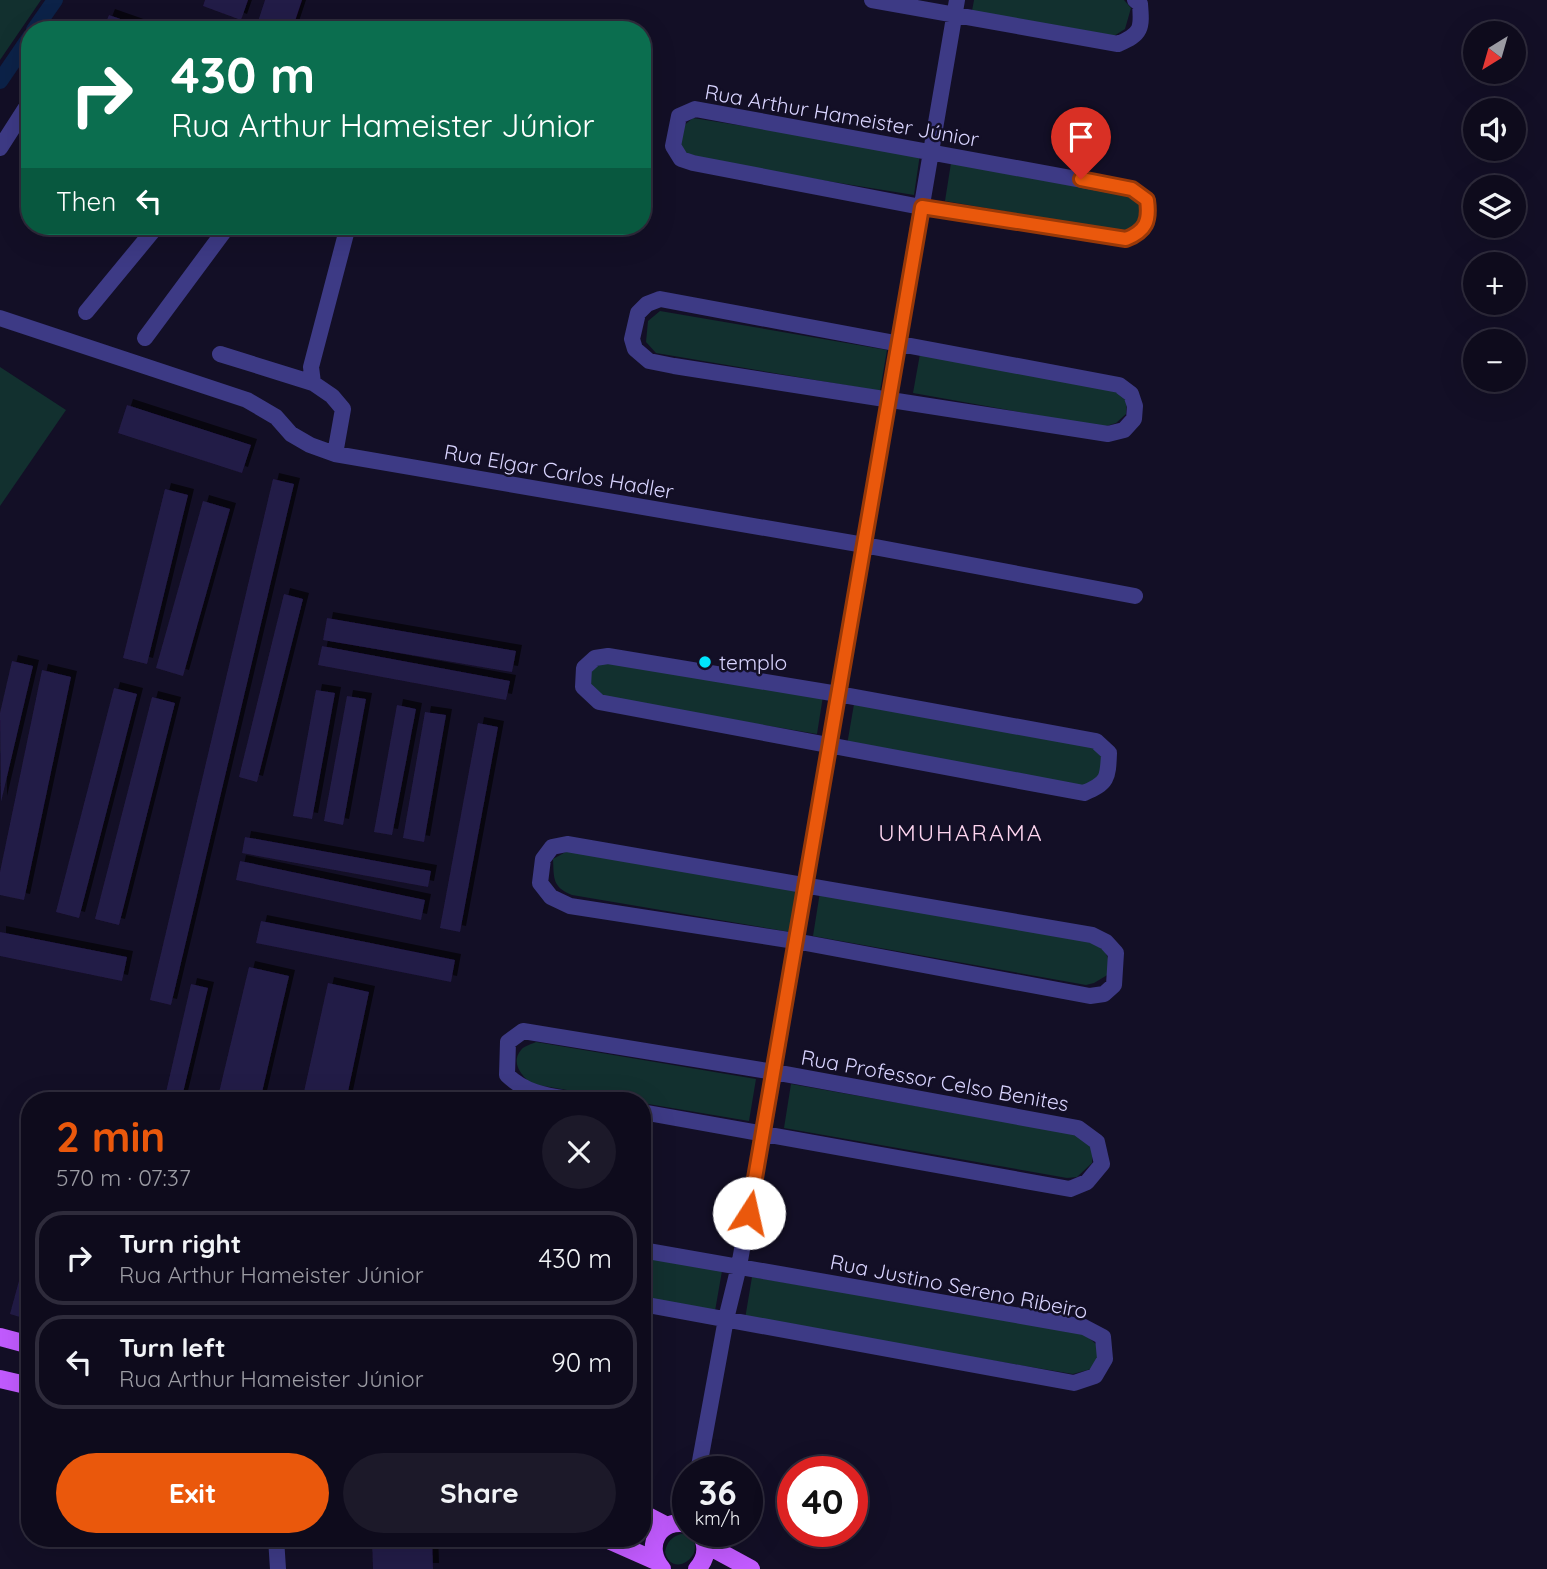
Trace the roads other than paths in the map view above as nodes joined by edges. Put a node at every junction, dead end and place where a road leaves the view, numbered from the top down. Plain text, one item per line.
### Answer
1 (872, 0) edge
2 (1135, 0) edge
3 (956, 7) edge
4 (21, 115) edge
5 (0, 148) edge
6 (931, 152) junction
7 (922, 207) junction
8 (150, 235) edge
9 (221, 235) edge
10 (346, 235) edge
11 (86, 312) dead end
12 (0, 318) edge
13 (145, 338) dead end
14 (898, 343) junction
15 (220, 354) dead end
16 (313, 383) junction
17 (888, 400) junction
18 (335, 454) junction
19 (864, 545) junction
20 (1135, 596) dead end
21 (838, 694) junction
22 (829, 746) junction
23 (805, 887) junction
24 (795, 941) junction
25 (774, 1072) junction
26 (531, 1092) edge
27 (651, 1114) edge
28 (763, 1134) junction
29 (651, 1251) edge
30 (739, 1266) junction
31 (651, 1306) edge
32 (726, 1319) junction
33 (0, 1338) edge
34 (21, 1343) edge
35 (0, 1379) edge
36 (21, 1384) edge
37 (701, 1456) edge
38 (651, 1516) edge
39 (672, 1519) edge
40 (672, 1527) edge
41 (277, 1547) edge
42 (622, 1547) edge
43 (703, 1547) edge
44 (716, 1547) edge
45 (659, 1565) edge
46 (278, 1569) edge
47 (697, 1569) edge
48 (751, 1569) edge

1 - 3 street
2 - 3 street
3 - 6 street
4 - 5 street
6 - 7 street
6 - 7 street, Rua Arthur Hameister Júnior
6 - 7 street, Rua Arthur Hameister Júnior
7 - 14 street
8 - 11 street
9 - 13 street
10 - 16 street
12 - 18 street, Rua Elgar Carlos Hadler
14 - 17 street
14 - 17 street
14 - 17 street
15 - 16 street
16 - 18 street
17 - 19 street
18 - 19 street, Rua Elgar Carlos Hadler
19 - 20 street, Rua Elgar Carlos Hadler
19 - 21 street
21 - 22 street
21 - 22 street
21 - 22 street
22 - 23 street
23 - 24 street
23 - 24 street
23 - 24 street
24 - 25 street
25 - 26 street, Rua Professor Celso Benites
25 - 28 street
25 - 28 street, Rua Professor Celso Benites
27 - 28 street, Rua Professor Celso Benites
28 - 30 street
29 - 30 street, Rua Justino Sereno Ribeiro
30 - 32 street
30 - 32 street, Rua Justino Sereno Ribeiro
31 - 32 street, Rua Justino Sereno Ribeiro
32 - 37 street
33 - 34 main road
35 - 36 main road
38 - 39 main road
40 - 45 main road
41 - 46 street
42 - 45 main road
43 - 47 main road
44 - 48 main road

